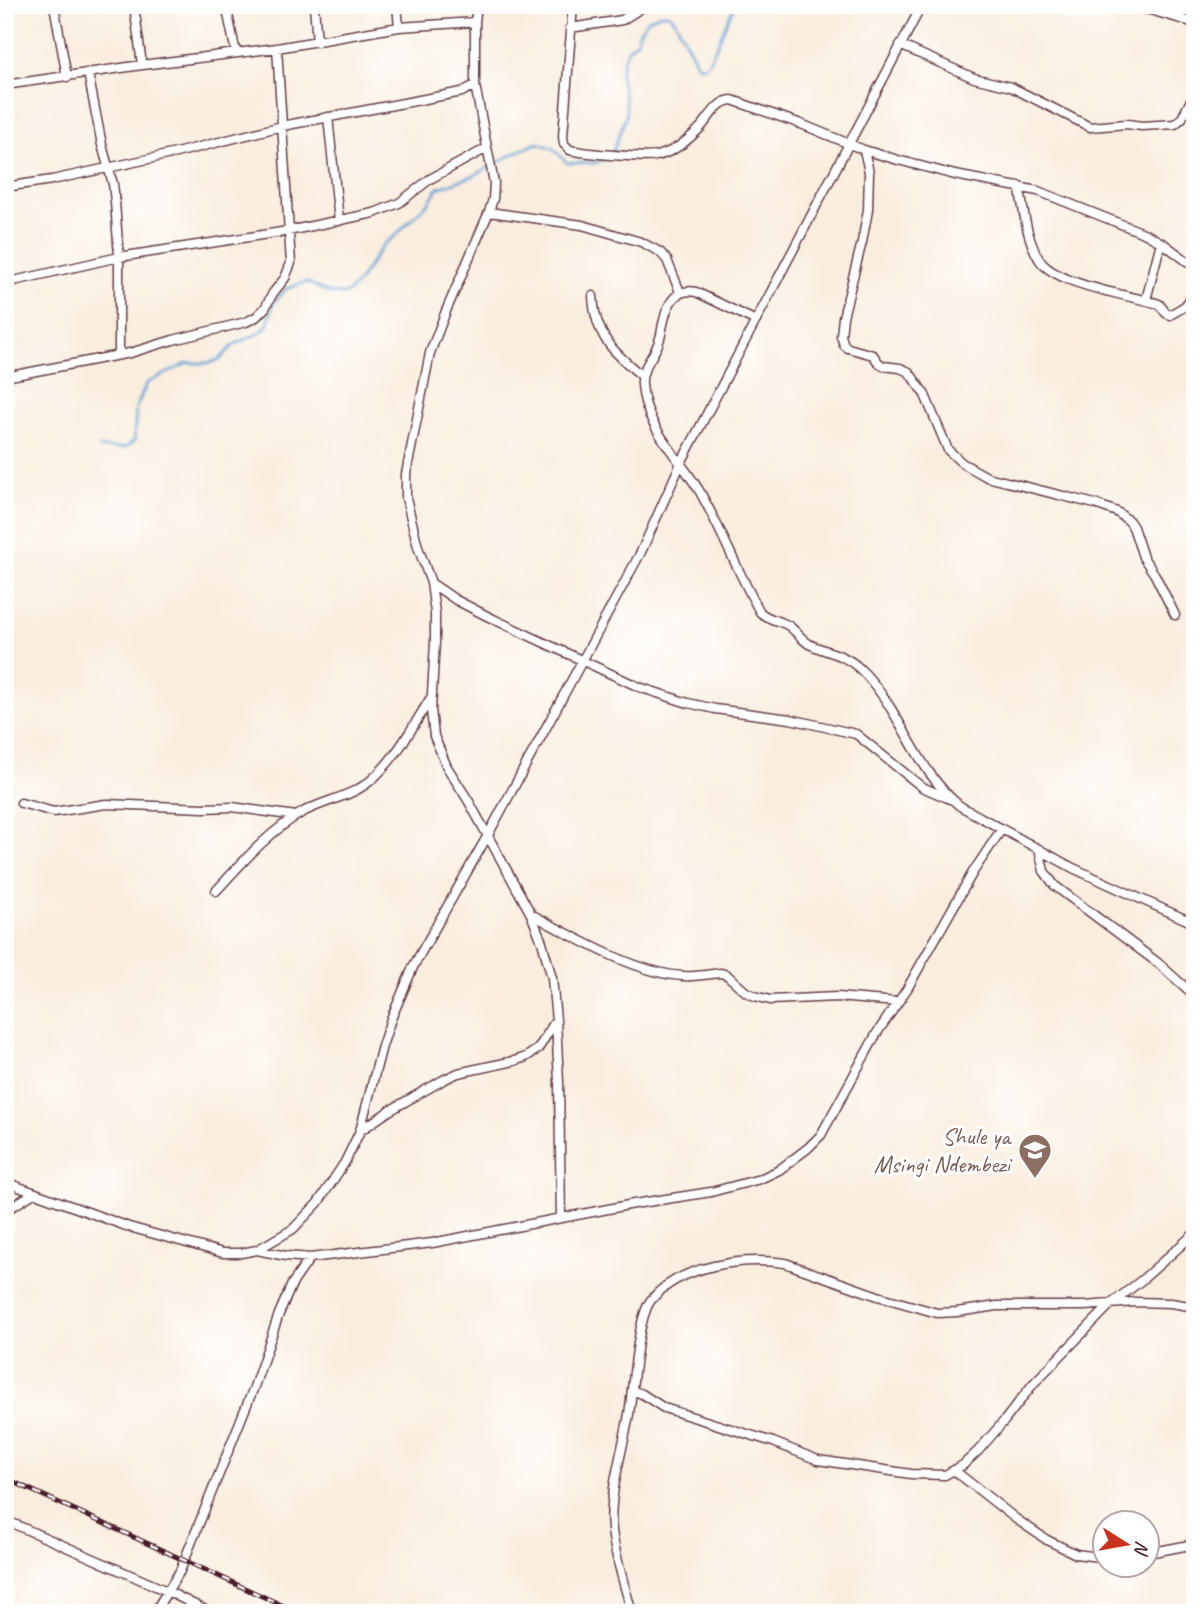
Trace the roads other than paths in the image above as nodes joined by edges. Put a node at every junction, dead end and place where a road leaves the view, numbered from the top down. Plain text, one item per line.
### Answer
1 (54, 5) edge
2 (134, 5) edge
3 (226, 5) edge
4 (314, 5) edge
5 (397, 5) edge
6 (477, 5) edge
7 (572, 5) edge
8 (646, 5) edge
9 (922, 5) edge
10 (1123, 5) edge
11 (475, 22) junction
12 (1195, 23) edge
13 (399, 27) junction
14 (570, 29) junction
15 (317, 42) junction
16 (900, 45) junction
17 (277, 48) junction
18 (236, 54) junction
19 (142, 65) junction
20 (88, 73) junction
21 (67, 77) junction
22 (5, 85) edge
23 (475, 85) junction
24 (1195, 92) edge
25 (328, 117) junction
26 (282, 126) junction
27 (849, 144) junction
28 (487, 148) junction
29 (864, 150) junction
30 (109, 167) junction
31 (1019, 186) junction
32 (5, 187) edge
33 (489, 212) junction
34 (339, 221) junction
35 (288, 231) junction
36 (1161, 242) junction
37 (119, 257) junction
38 (1195, 267) edge
39 (5, 284) edge
40 (680, 292) junction
41 (1195, 292) edge
42 (593, 296) dead end
43 (1146, 300) junction
44 (756, 321) junction
45 (119, 355) junction
46 (642, 376) junction
47 (5, 377) edge
48 (681, 463) junction
49 (431, 583) junction
50 (1175, 615) dead end
51 (582, 661) junction
52 (431, 699) junction
53 (951, 799) junction
54 (21, 803) dead end
55 (296, 816) junction
56 (1001, 830) junction
57 (488, 835) junction
58 (1039, 849) junction
59 (216, 891) dead end
60 (531, 914) junction
61 (1195, 928) edge
62 (1195, 996) edge
63 (897, 1002) junction
64 (556, 1020) junction
65 (360, 1130) junction
66 (5, 1182) edge
67 (34, 1193) junction
68 (5, 1211) edge
69 (561, 1217) junction
70 (1195, 1233) edge
71 (257, 1250) junction
72 (310, 1258) junction
73 (1111, 1304) junction
74 (1195, 1307) edge
75 (632, 1390) junction
76 (955, 1471) junction
77 (5, 1520) edge
78 (1195, 1544) edge
79 (1162, 1550) edge
80 (1092, 1556) edge
81 (167, 1591) junction
82 (154, 1613) edge
83 (211, 1613) edge
84 (632, 1613) edge

1 - 21 street
2 - 19 street
3 - 18 street
4 - 15 street
5 - 13 street
6 - 11 street
7 - 14 street
8 - 14 street
9 - 16 street
10 - 12 street
11 - 13 street
11 - 23 street
13 - 15 street
14 - 27 street
15 - 17 street
16 - 24 street
16 - 27 street
17 - 18 street
17 - 26 street
18 - 19 street
19 - 20 street
20 - 21 street
20 - 30 street
21 - 22 street
23 - 25 street
23 - 28 street
25 - 26 street
25 - 34 street
26 - 30 street
26 - 35 street
27 - 29 street
27 - 44 street
28 - 33 street
28 - 34 street
29 - 31 street
29 - 50 street
30 - 32 street
30 - 37 street
31 - 36 street
31 - 43 street
33 - 40 street
33 - 49 street
34 - 35 street
35 - 37 street
35 - 45 street
36 - 38 street
36 - 43 street
37 - 39 street
37 - 45 street
40 - 44 street
40 - 46 street
41 - 43 street
42 - 46 street
44 - 48 street
45 - 47 street
46 - 48 street
48 - 51 street
48 - 53 street
49 - 51 street
49 - 52 street
51 - 53 street
51 - 57 street
52 - 55 street
52 - 57 street
53 - 56 street
54 - 55 street
55 - 59 street
56 - 58 street
56 - 63 street
57 - 60 street
57 - 65 street
58 - 61 street
58 - 62 street
60 - 63 street
60 - 64 street
63 - 69 street
64 - 65 street
64 - 69 street
65 - 71 street
66 - 67 street
67 - 68 street
67 - 71 street
69 - 72 street
70 - 73 street
71 - 72 street
72 - 81 street
73 - 74 street
73 - 75 street
73 - 76 street
75 - 76 street
75 - 84 street
76 - 80 street
77 - 81 street
78 - 79 street
81 - 82 street
81 - 83 street

